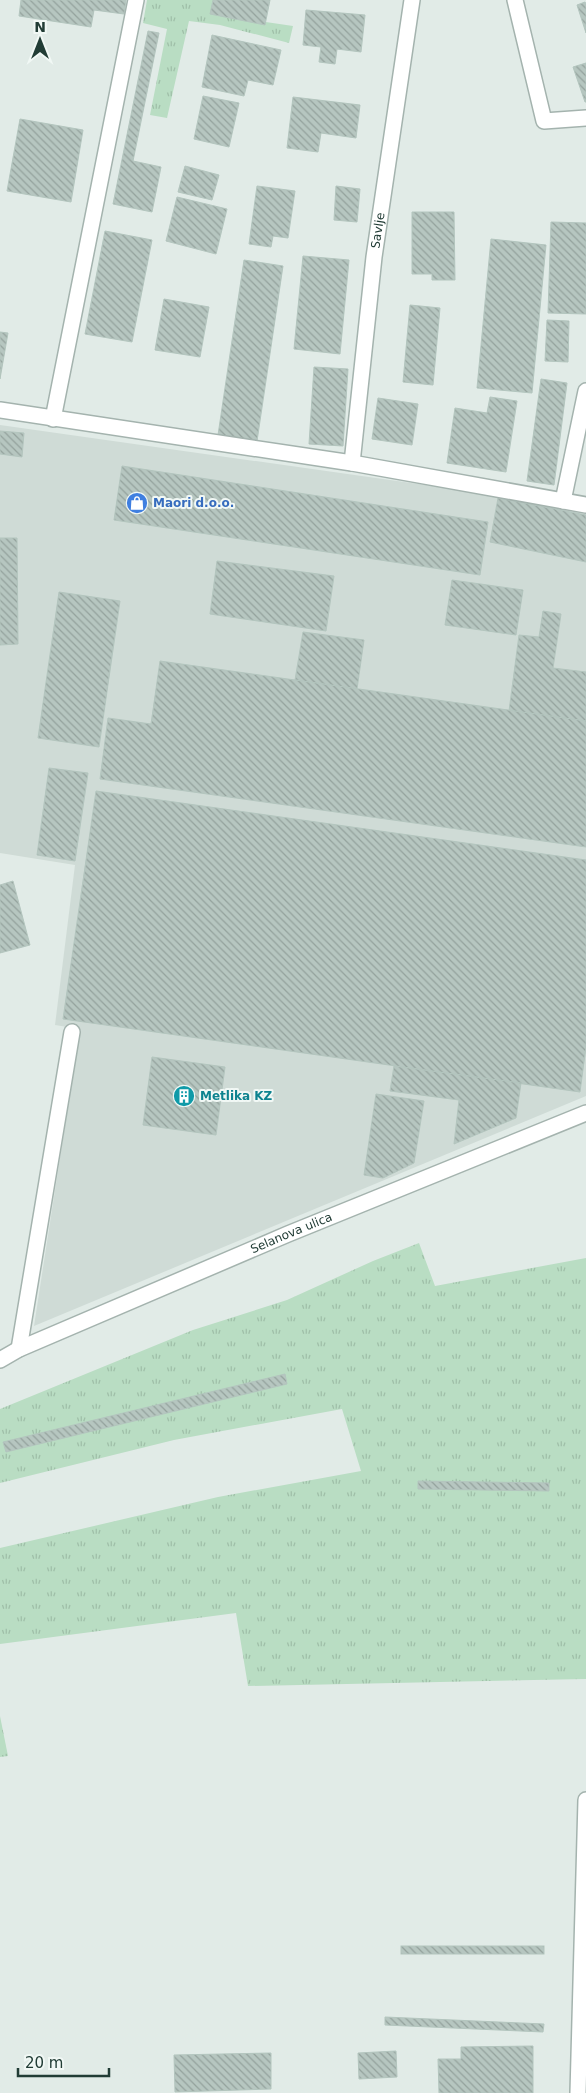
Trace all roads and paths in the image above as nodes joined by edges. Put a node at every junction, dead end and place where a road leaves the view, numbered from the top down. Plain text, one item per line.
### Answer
1 (136, 0) edge
2 (412, 0) edge
3 (515, 0) edge
4 (586, 118) edge
5 (586, 391) edge
6 (0, 410) edge
7 (53, 419) junction
8 (352, 463) junction
9 (563, 501) junction
10 (586, 505) edge
11 (72, 1032) dead end
12 (586, 1113) edge
13 (19, 1349) junction
14 (0, 1360) edge
15 (586, 1800) edge
16 (578, 2093) edge

1 - 7 street
2 - 8 street, Savlje
3 - 4 street
5 - 9 street
6 - 7 street
7 - 8 street
8 - 9 street
9 - 10 street
11 - 13 street
12 - 13 street, Selanova ulica
13 - 14 street, Selanova ulica
15 - 16 street

